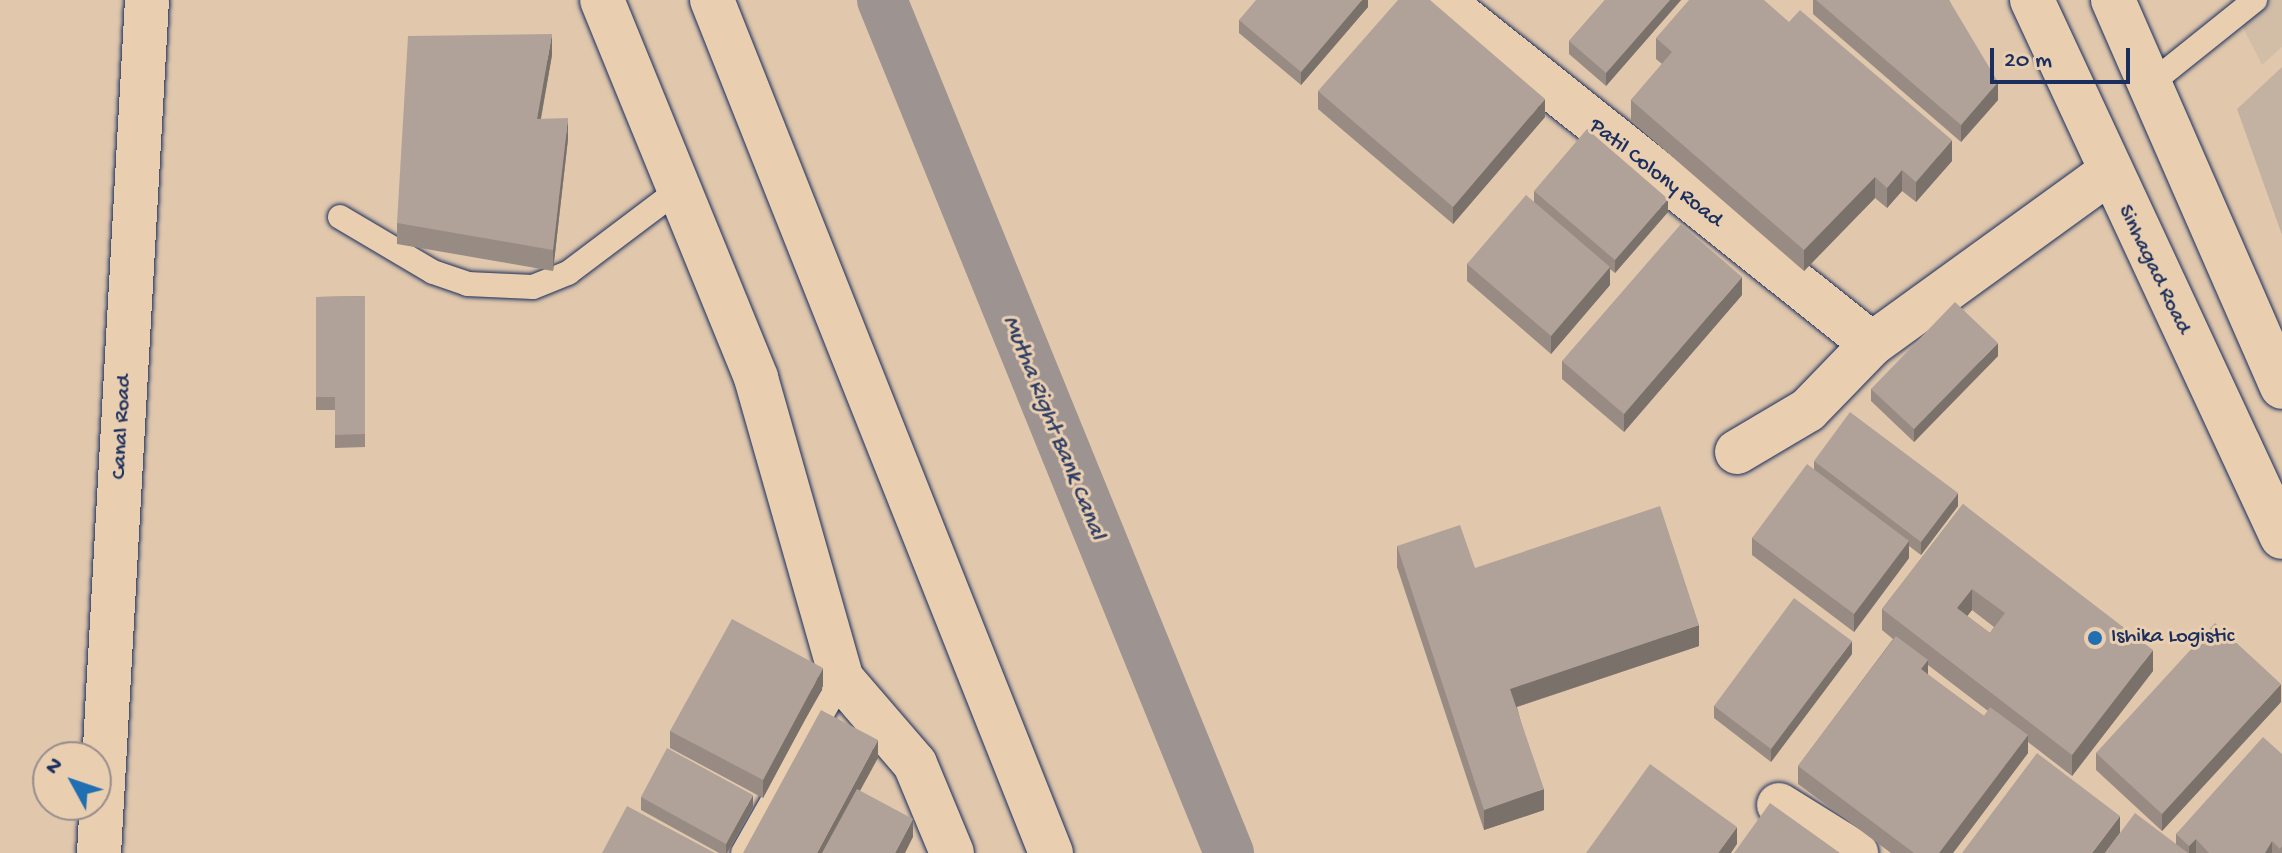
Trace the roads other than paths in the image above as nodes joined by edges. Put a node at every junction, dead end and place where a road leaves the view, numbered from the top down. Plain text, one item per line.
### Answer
1 (147, 0) edge
2 (602, 0) edge
3 (712, 0) edge
4 (1441, 0) edge
5 (2032, 0) edge
6 (2113, 0) edge
7 (2255, 0) edge
8 (2149, 85) junction
9 (2107, 174) junction
10 (681, 188) junction
11 (340, 217) dead end
12 (1872, 344) junction
13 (2282, 387) edge
14 (1737, 452) dead end
15 (2282, 537) edge
16 (842, 679) junction
17 (1779, 805) edge
18 (99, 853) edge
19 (743, 853) edge
20 (952, 853) edge
21 (1051, 853) edge
22 (1856, 853) edge

1 - 18 street, Canal Road
2 - 10 street
3 - 21 street
4 - 12 street, Patil Colony Road
5 - 9 street, Sinhagad Road
6 - 8 street
7 - 8 lane
8 - 13 street
9 - 12 street
9 - 15 street, Sinhagad Road
10 - 11 lane
10 - 16 street
12 - 14 street
16 - 19 lane
16 - 20 street
17 - 22 street

